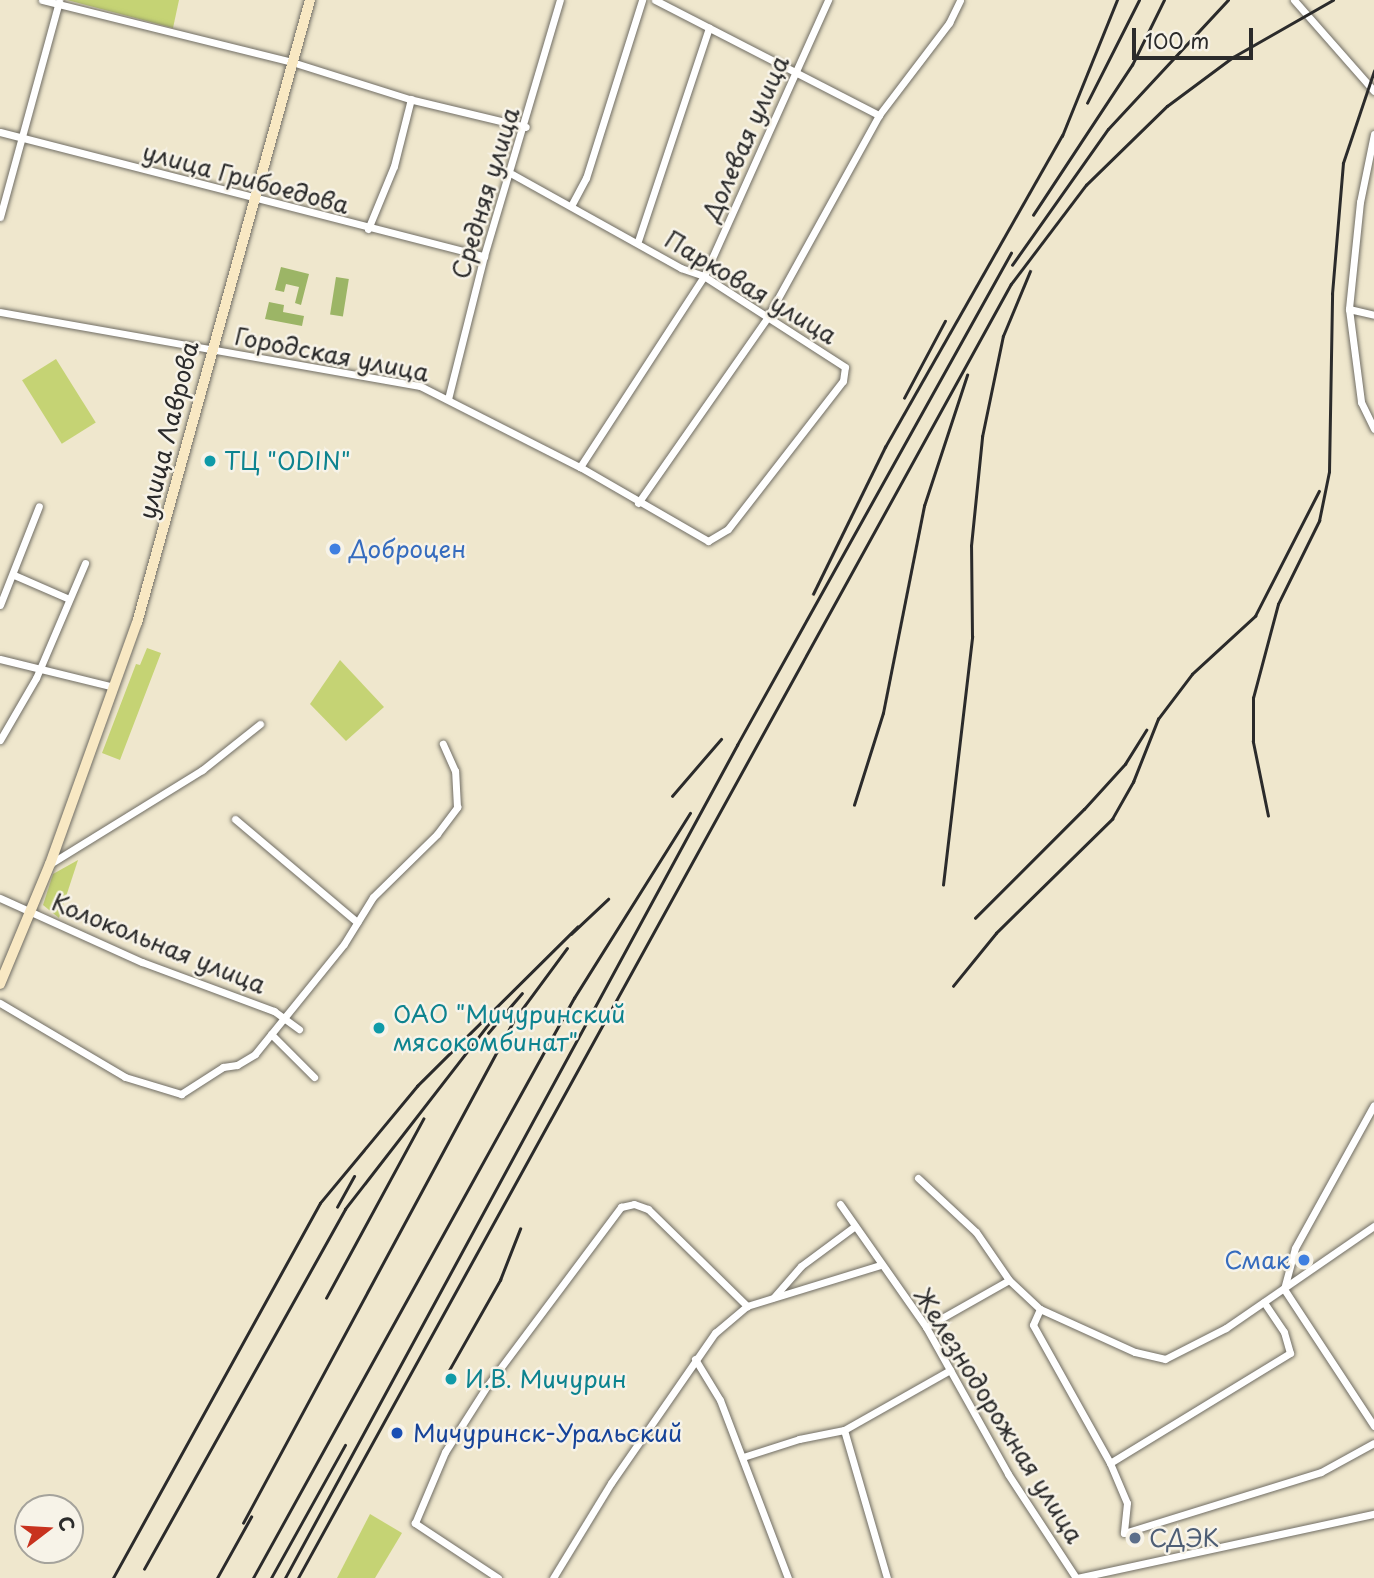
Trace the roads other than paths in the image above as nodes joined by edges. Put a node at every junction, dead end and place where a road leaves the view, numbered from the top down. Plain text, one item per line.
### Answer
1 (43, 0) edge
2 (310, 0) edge
3 (561, 0) edge
4 (642, 0) edge
5 (655, 0) edge
6 (828, 0) edge
7 (960, 0) edge
8 (1294, 0) edge
9 (59, 1) edge
10 (709, 27) junction
11 (292, 62) junction
12 (793, 73) junction
13 (1374, 91) edge
14 (411, 99) junction
15 (879, 115) junction
16 (526, 127) junction
17 (0, 132) edge
18 (1374, 134) edge
19 (24, 141) junction
20 (512, 174) junction
21 (253, 199) junction
22 (571, 206) junction
23 (0, 216) edge
24 (368, 229) junction
25 (638, 241) junction
26 (484, 256) junction
27 (704, 276) junction
28 (1349, 309) junction
29 (0, 312) edge
30 (1374, 315) edge
31 (768, 318) junction
32 (210, 351) junction
33 (448, 398) junction
34 (1374, 429) edge
35 (580, 467) junction
36 (638, 503) junction
37 (39, 506) dead end
38 (708, 541) joint
39 (85, 563) dead end
40 (14, 575) junction
41 (67, 598) junction
42 (0, 605) edge
43 (0, 659) edge
44 (40, 668) junction
45 (114, 687) junction
46 (260, 724) dead end
47 (0, 740) edge
48 (443, 744) dead end
49 (235, 819) dead end
50 (50, 864) junction
51 (0, 898) edge
52 (30, 912) junction
53 (357, 922) junction
54 (0, 984) edge
55 (0, 1003) edge
56 (284, 1017) junction
57 (299, 1030) dead end
58 (271, 1034) junction
59 (314, 1077) dead end
60 (1374, 1105) edge
61 (918, 1178) dead end
62 (840, 1204) dead end
63 (855, 1226) junction
64 (1374, 1226) edge
65 (880, 1265) junction
66 (1009, 1280) junction
67 (1284, 1289) junction
68 (774, 1297) junction
69 (1264, 1302) junction
70 (747, 1306) junction
71 (1040, 1310) junction
72 (926, 1327) junction
73 (695, 1359) junction
74 (950, 1370) junction
75 (1374, 1426) edge
76 (844, 1430) junction
77 (1374, 1443) edge
78 (743, 1457) junction
79 (1110, 1463) junction
80 (1374, 1514) edge
81 (498, 1578) edge
82 (553, 1578) edge
83 (788, 1578) edge
84 (887, 1578) edge
85 (1076, 1578) edge

1 - 9 street
2 - 11 main road, улица Лаврова
3 - 16 street, Средняя улица
4 - 22 street
5 - 10 street
6 - 12 street, Долевая улица
7 - 15 street
8 - 13 street
9 - 11 street
9 - 19 street
10 - 12 street
10 - 25 street
11 - 14 street
11 - 21 main road, улица Лаврова
12 - 15 street
12 - 27 street, Долевая улица
14 - 16 street
14 - 24 street
15 - 31 street
16 - 20 street, Средняя улица
17 - 19 street, улица Грибоедова
18 - 28 street
19 - 21 street, улица Грибоедова
19 - 23 street
20 - 22 street, Парковая улица
20 - 26 street, Средняя улица
21 - 24 street, улица Грибоедова
21 - 32 main road, улица Лаврова
22 - 25 street, Парковая улица
24 - 26 street, улица Грибоедова
25 - 27 street, Парковая улица
26 - 33 street, Средняя улица
27 - 31 street, Парковая улица
27 - 35 street, Долевая улица
28 - 30 street
28 - 34 street
29 - 32 street, Городская улица
31 - 36 street
31 - 38 street, Парковая улица
32 - 33 street, Городская улица
32 - 45 main road, улица Лаврова
33 - 35 street, Городская улица
35 - 36 street, Городская улица
36 - 38 street, Городская улица
37 - 40 street
39 - 41 street
40 - 41 street
40 - 42 street
41 - 44 street
43 - 44 street
44 - 45 street
44 - 47 street
45 - 50 main road, улица Лаврова
46 - 50 street
48 - 53 street
49 - 53 street
50 - 52 main road, улица Лаврова
51 - 52 street, Колокольная улица
52 - 54 main road, улица Лаврова
52 - 56 street, Колокольная улица
53 - 56 street
55 - 58 street
56 - 57 street, Колокольная улица
56 - 58 street
58 - 59 street
60 - 67 street
61 - 66 street
62 - 63 street, Железнодорожная улица
63 - 65 street, Железнодорожная улица
63 - 68 street
64 - 67 street
65 - 68 street
65 - 72 street, Железнодорожная улица
66 - 71 street
66 - 72 street
67 - 69 street
67 - 75 street
68 - 70 street
69 - 71 street
69 - 79 street
70 - 73 street
70 - 81 street
71 - 79 street
72 - 74 street, Железнодорожная улица
73 - 78 street
73 - 82 street
74 - 76 street
74 - 85 street, Железнодорожная улица
76 - 78 street
76 - 84 street
77 - 79 street
78 - 83 street
80 - 85 street

